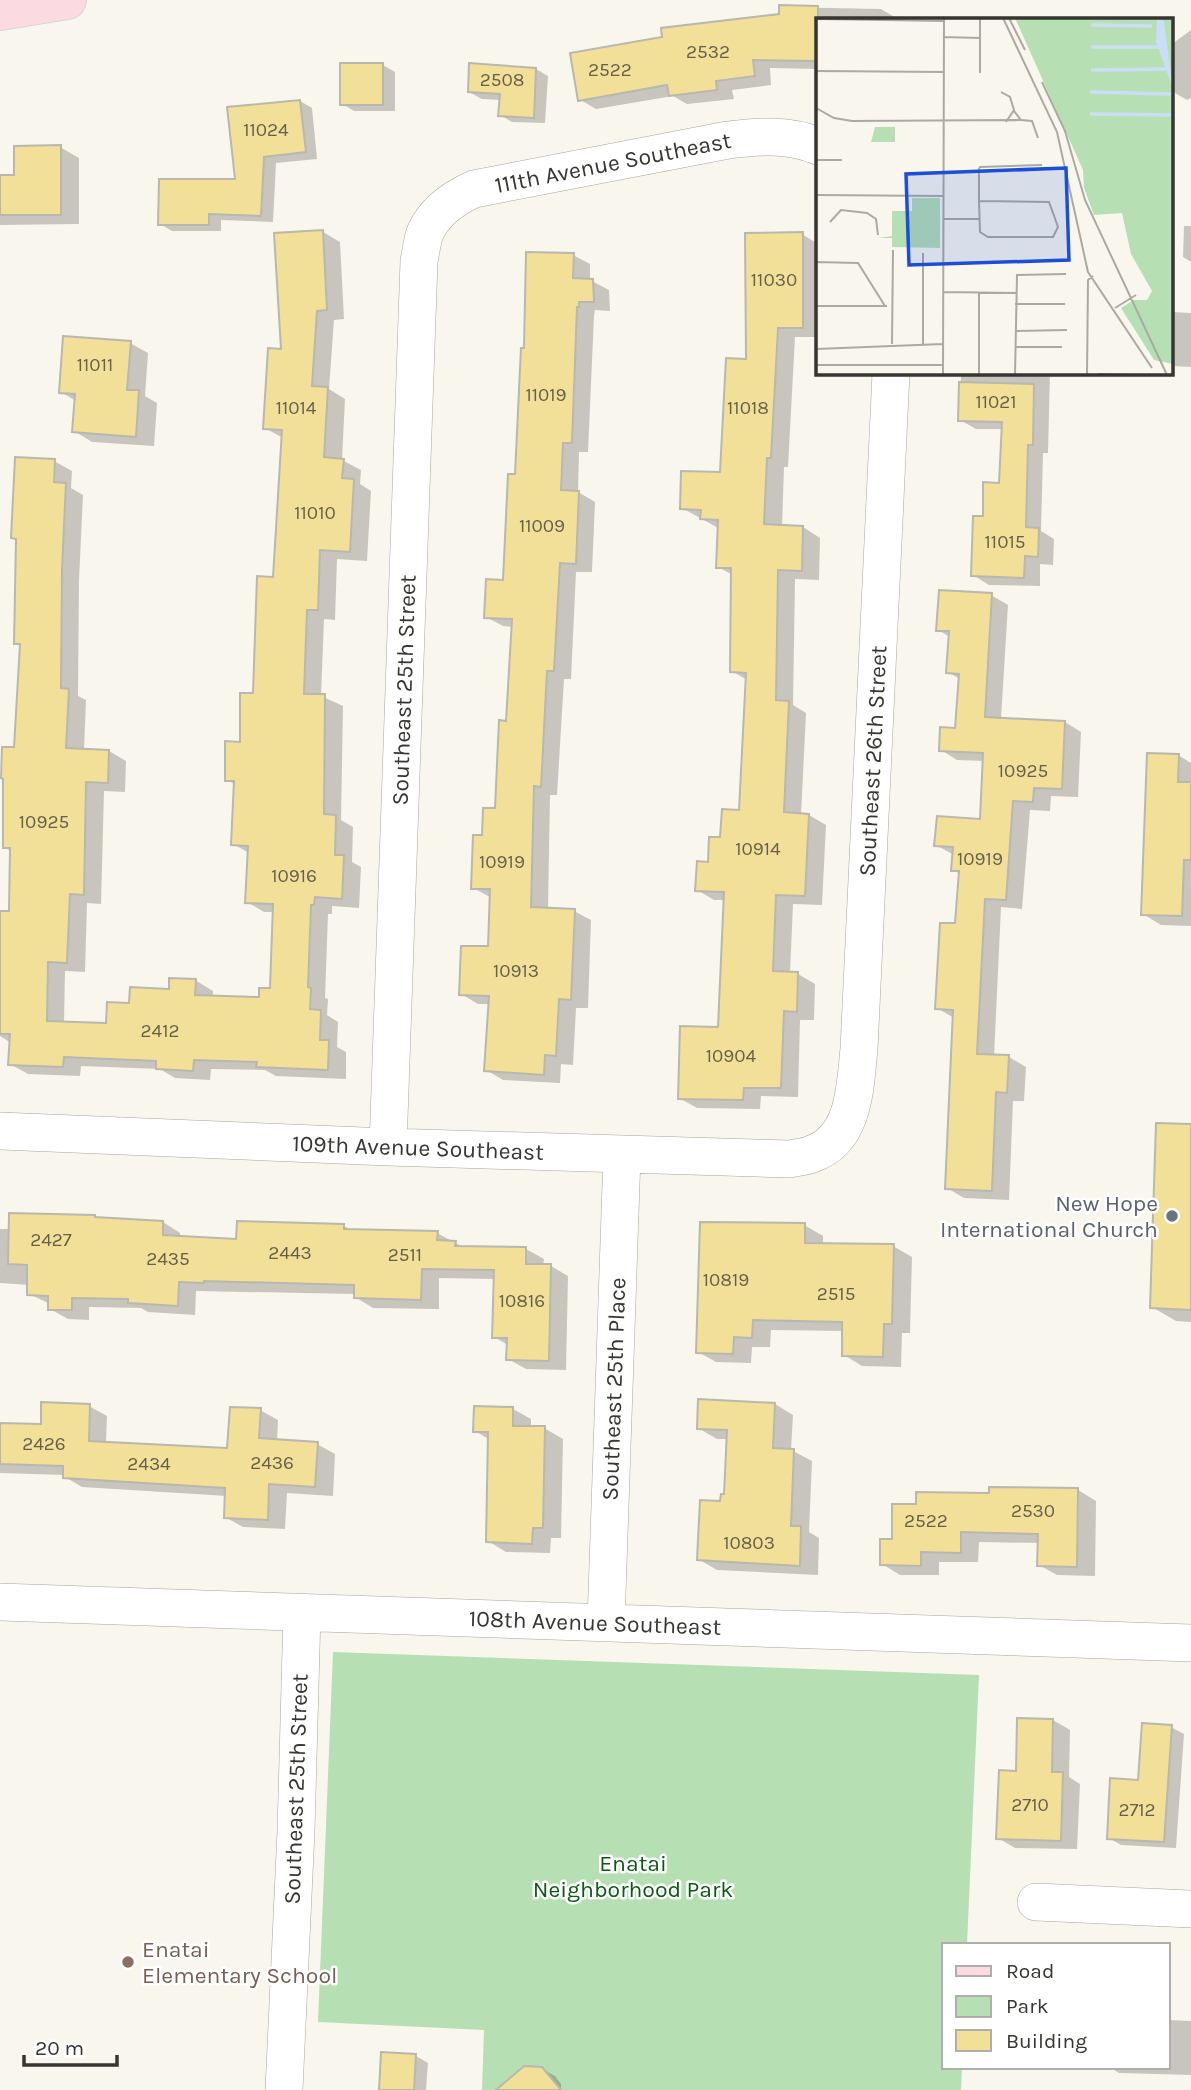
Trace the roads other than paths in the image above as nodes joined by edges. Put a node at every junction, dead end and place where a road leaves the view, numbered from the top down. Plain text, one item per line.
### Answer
1 (67, 0) edge
2 (0, 11) edge
3 (816, 145) edge
4 (425, 233) joint
5 (891, 374) edge
6 (0, 1131) edge
7 (832, 1142) joint
8 (388, 1147) junction
9 (622, 1155) junction
10 (0, 1602) edge
11 (302, 1613) junction
12 (606, 1623) junction
13 (1191, 1643) edge
14 (1036, 1902) dead end
15 (1191, 1909) edge
16 (284, 2090) edge

1 - 2 main road
3 - 4 street, 111th Avenue Southeast
4 - 8 street, Southeast 25th Street
5 - 7 street, Southeast 26th Street
6 - 8 street, 109th Avenue Southeast
7 - 9 street, 109th Avenue Southeast
8 - 9 street, 109th Avenue Southeast
9 - 12 street, Southeast 25th Place
10 - 11 street, 108th Avenue Southeast
11 - 12 street, 108th Avenue Southeast
11 - 16 street, Southeast 25th Street
12 - 13 street, 108th Avenue Southeast
14 - 15 street

